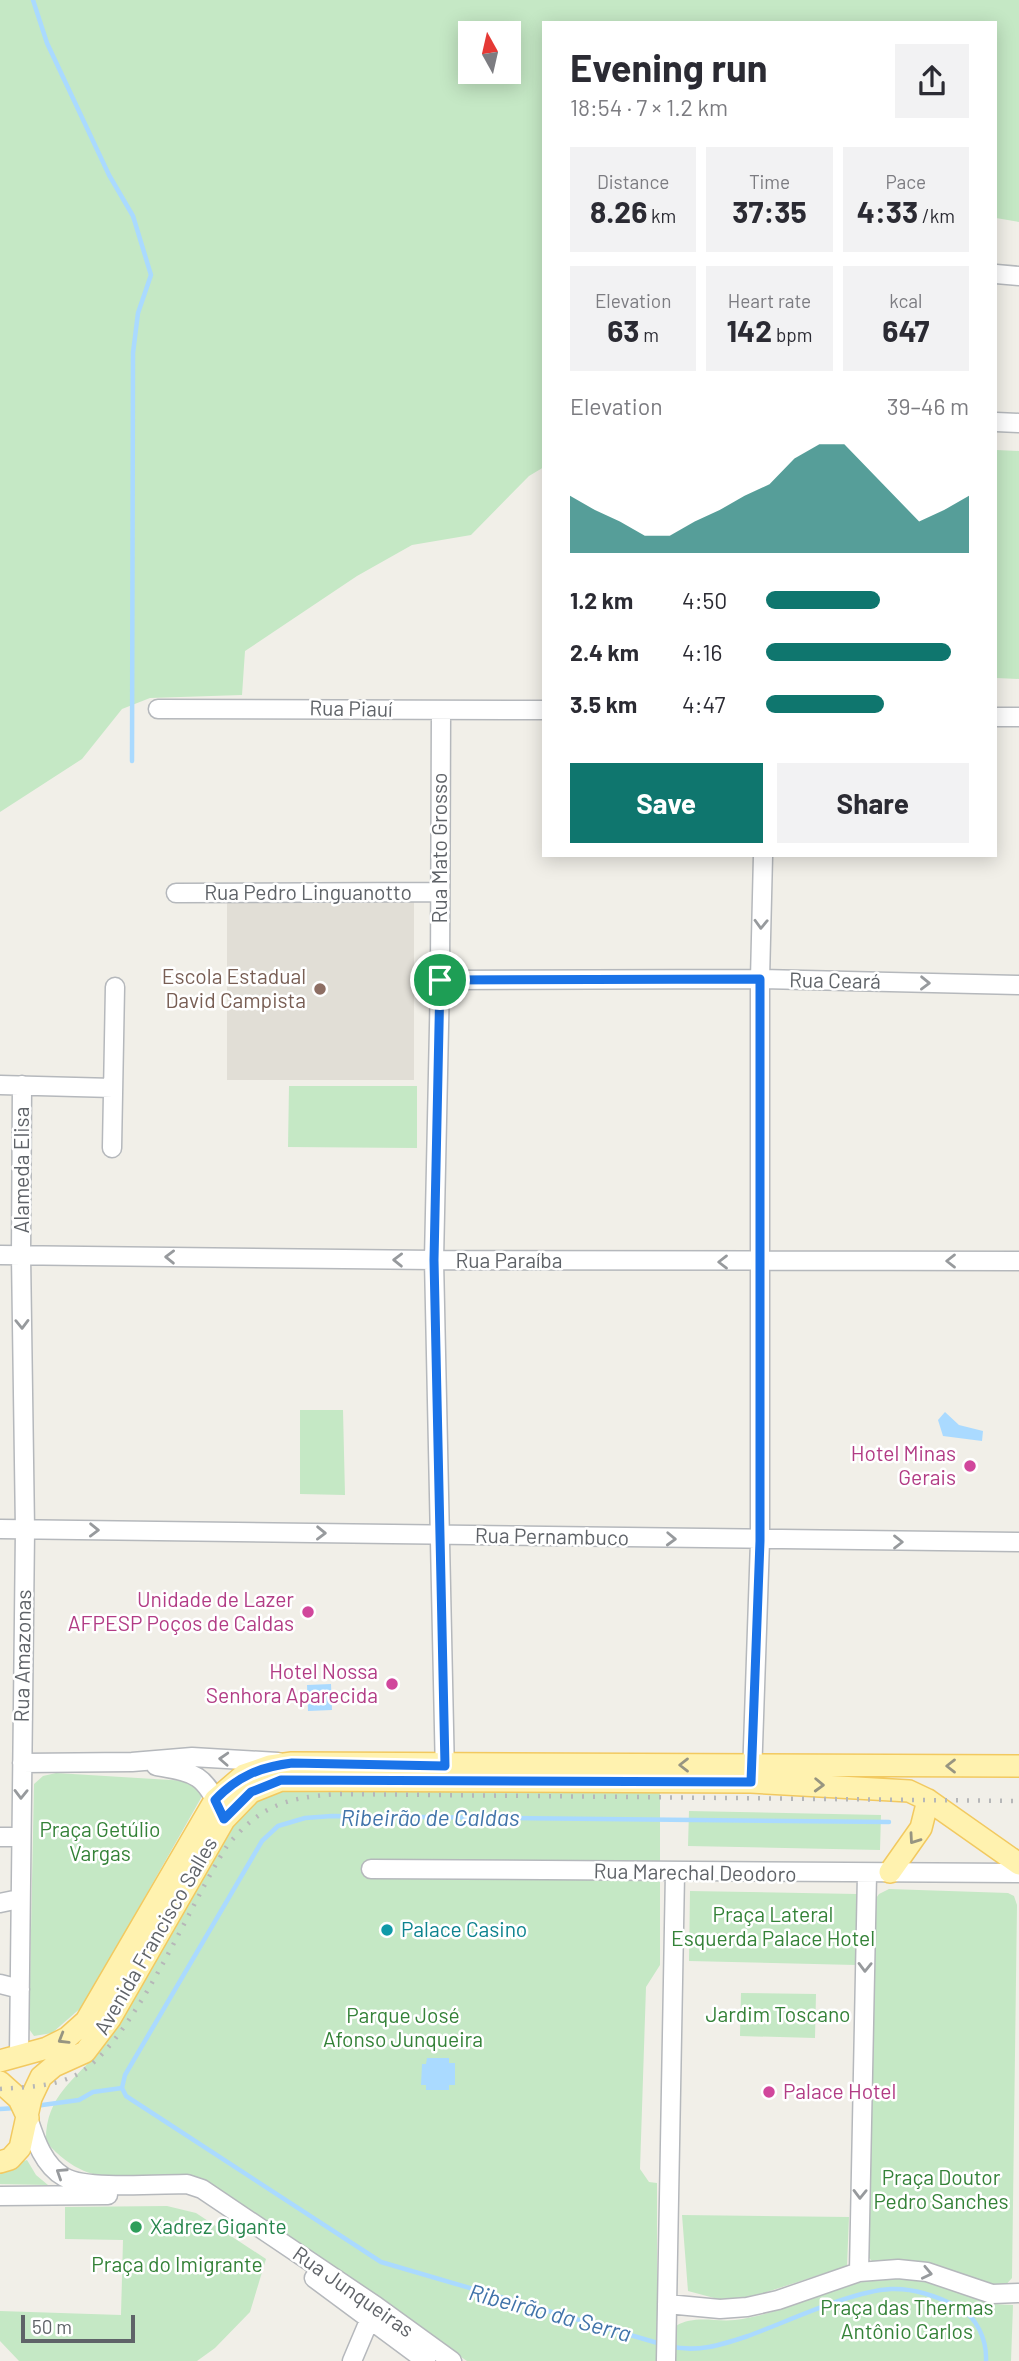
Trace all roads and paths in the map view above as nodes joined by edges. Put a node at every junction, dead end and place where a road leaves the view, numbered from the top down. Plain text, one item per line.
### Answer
1 (997, 274) edge
2 (1019, 276) edge
3 (997, 422) edge
4 (1019, 423) edge
5 (158, 709) dead end
6 (542, 710) edge
7 (441, 711) junction
8 (1019, 716) edge
9 (997, 717) edge
10 (763, 857) edge
11 (439, 892) junction
12 (176, 893) dead end
13 (760, 979) junction
14 (440, 980) junction
15 (1019, 985) edge
16 (115, 988) dead end
17 (0, 1085) edge
18 (22, 1085) junction
19 (113, 1088) junction
20 (112, 1148) dead end
21 (0, 1255) edge
22 (21, 1255) junction
23 (434, 1260) junction
24 (1019, 1261) edge
25 (760, 1262) junction
26 (0, 1529) edge
27 (25, 1530) junction
28 (441, 1535) junction
29 (760, 1541) junction
30 (1019, 1542) edge
31 (132, 1762) junction
32 (22, 1763) junction
33 (292, 1763) junction
34 (1019, 1766) edge
35 (445, 1774) junction
36 (752, 1774) junction
37 (928, 1800) junction
38 (220, 1810) junction
39 (0, 1837) edge
40 (20, 1837) junction
41 (1019, 1864) edge
42 (370, 1869) dead end
43 (890, 1872) junction
44 (675, 1873) junction
45 (1019, 1873) edge
46 (867, 1874) junction
47 (19, 1899) junction
48 (0, 1903) edge
49 (0, 1984) edge
50 (20, 1989) junction
51 (10, 2059) edge
52 (0, 2082) edge
53 (27, 2117) junction
54 (0, 2162) edge
55 (0, 2196) edge
56 (859, 2272) junction
57 (1019, 2293) edge
58 (667, 2304) junction
59 (372, 2312) junction
60 (352, 2361) edge
61 (426, 2361) edge
62 (452, 2361) edge
63 (666, 2361) edge

1 - 2 street
3 - 4 street
5 - 7 street, Rua Piauí
6 - 7 street, Rua Piauí
7 - 11 street, Rua Mato Grosso
8 - 9 street
10 -> 13 street
11 - 12 street, Rua Pedro Linguanotto
11 - 14 street, Rua Mato Grosso
13 - 14 street, Rua Ceará
13 -> 15 street, Rua Ceará
13 - 25 street
14 - 23 street, Rua Mato Grosso
16 - 19 street
17 - 18 street
18 - 19 street
18 - 22 street, Alameda Elisa
19 - 20 street
21 - 22 street, Rua Paraíba
23 -> 22 street, Rua Paraíba
22 -> 27 street, Rua Amazonas
25 -> 23 street, Rua Paraíba
23 - 28 street, Rua Mato Grosso
24 -> 25 street, Rua Paraíba
25 - 29 street
26 - 27 street, Rua Pernambuco
27 -> 28 street, Rua Pernambuco
27 - 32 street, Rua Amazonas
28 -> 29 street, Rua Pernambuco
28 - 35 street, Rua Mato Grosso
29 -> 30 street, Rua Pernambuco
29 - 36 street
31 - 32 street
33 -> 31 street
31 - 38 street
32 -> 40 street, Rua Amazonas
33 - 35 main road, Avenida Francisco Salles
33 - 38 main road, Avenida Francisco Salles
34 -> 36 main road, Avenida Francisco Salles
35 - 36 main road, Avenida Francisco Salles
35 - 38 main road, Avenida Francisco Salles
36 -> 37 main road, Avenida Francisco Salles
37 - 41 main road, Avenida Francisco Salles
37 -> 43 main road
38 -> 51 main road, Avenida Francisco Salles
38 - 53 main road, Avenida Francisco Salles
39 - 40 street
40 - 47 street, Rua Amazonas
42 - 44 street, Rua Marechal Deodoro
43 - 45 street, Rua Marechal Deodoro
43 - 46 street, Rua Marechal Deodoro
44 - 46 street, Rua Marechal Deodoro
44 - 58 street
46 -> 56 street
47 - 48 street
47 - 50 street, Rua Amazonas
49 - 50 street
50 - 51 street, Rua Amazonas
52 - 53 main road
53 - 54 main road, Avenida Francisco Salles
59 -> 53 street, Rua Junqueiras
55 - 59 street, Rua Junqueiras
56 -> 57 street
56 - 58 street
58 - 63 street
59 - 60 street
59 - 61 street, Rua Junqueiras
59 - 62 street, Rua Junqueiras

